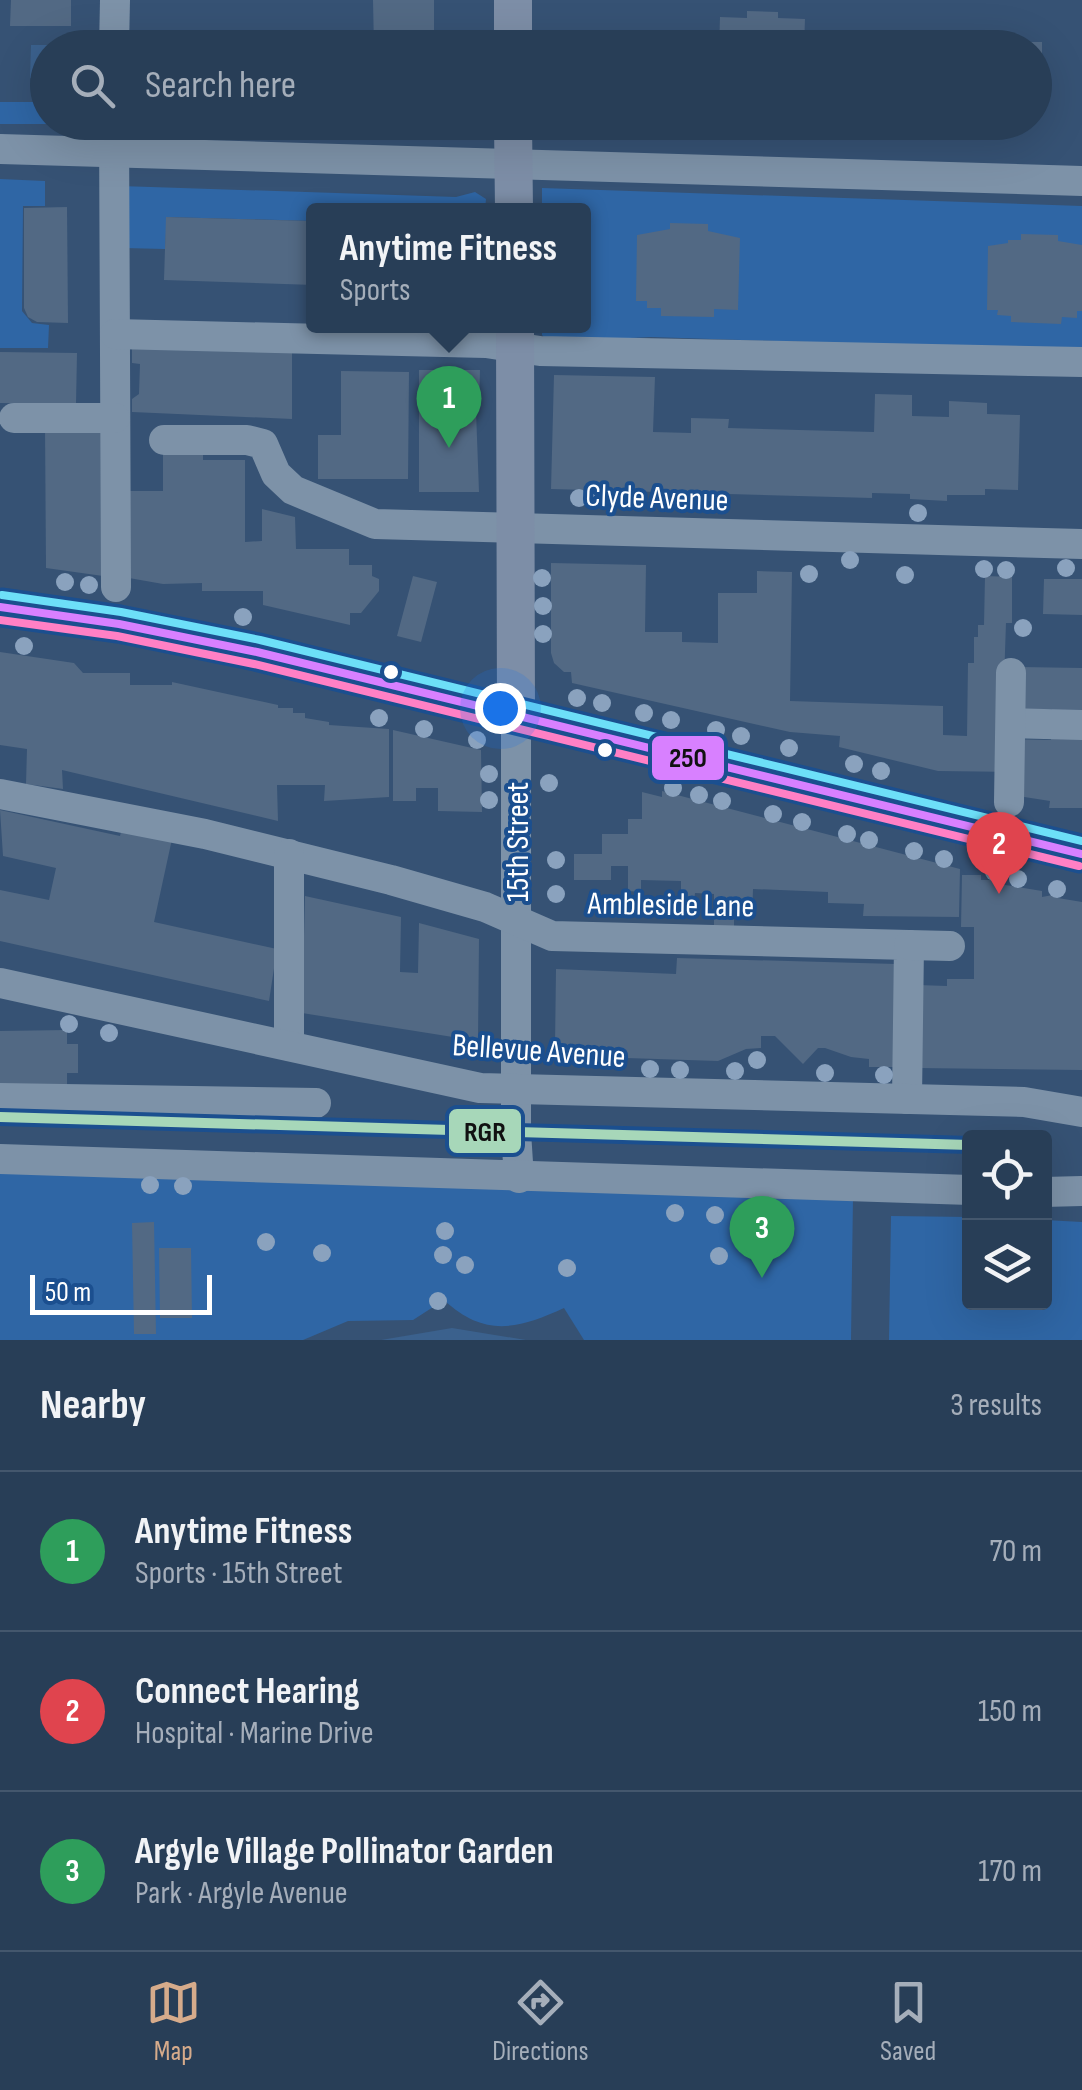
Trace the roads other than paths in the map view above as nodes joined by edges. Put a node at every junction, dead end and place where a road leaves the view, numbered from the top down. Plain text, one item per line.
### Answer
1 (115, 0) edge
2 (513, 0) edge
3 (114, 30) edge
4 (513, 30) edge
5 (93, 140) edge
6 (114, 140) edge
7 (146, 140) edge
8 (514, 140) edge
9 (0, 149) edge
10 (514, 163) junction
11 (1082, 181) edge
12 (514, 203) edge
13 (114, 334) junction
14 (515, 337) edge
15 (1082, 362) edge
16 (14, 418) dead end
17 (114, 418) junction
18 (164, 440) dead end
19 (515, 530) junction
20 (1082, 544) edge
21 (116, 587) dead end
22 (0, 607) edge
23 (1011, 673) dead end
24 (516, 716) junction
25 (1010, 723) junction
26 (1082, 725) edge
27 (0, 794) edge
28 (1010, 802) dead end
29 (290, 854) junction
30 (1082, 854) edge
31 (517, 921) junction
32 (909, 945) junction
33 (950, 946) dead end
34 (0, 983) edge
35 (290, 1046) junction
36 (516, 1089) junction
37 (0, 1098) edge
38 (907, 1099) junction
39 (316, 1103) dead end
40 (1082, 1112) edge
41 (0, 1159) edge
42 (519, 1178) junction
43 (962, 1190) edge
44 (1052, 1192) edge
45 (1082, 1192) edge

1 - 3 street
2 - 4 main road
5 - 9 street
6 - 13 street
7 - 10 street
8 - 10 main road
10 - 11 street
10 - 12 main road
13 - 14 street
13 - 17 street
14 - 15 street
14 - 19 main road, 15th Street
16 - 17 street
17 - 21 street
18 - 19 street, Clyde Avenue
19 - 20 street, Clyde Avenue
19 - 24 main road, 15th Street
22 - 24 main road
23 - 25 street
24 - 30 main road
24 - 31 street, 15th Street
25 - 26 street
25 - 28 street
27 - 29 street, Ambleside Lane
29 - 31 street, Ambleside Lane
29 - 35 street
31 - 32 street, Ambleside Lane
31 - 36 street, 15th Street
32 - 33 street, Ambleside Lane
32 - 38 street
34 - 35 street, Bellevue Avenue
35 - 36 street, Bellevue Avenue
36 - 38 street, Bellevue Avenue
36 - 42 street, 15th Street
37 - 39 street
38 - 40 street, Bellevue Avenue
41 - 42 street
42 - 43 street
44 - 45 street

